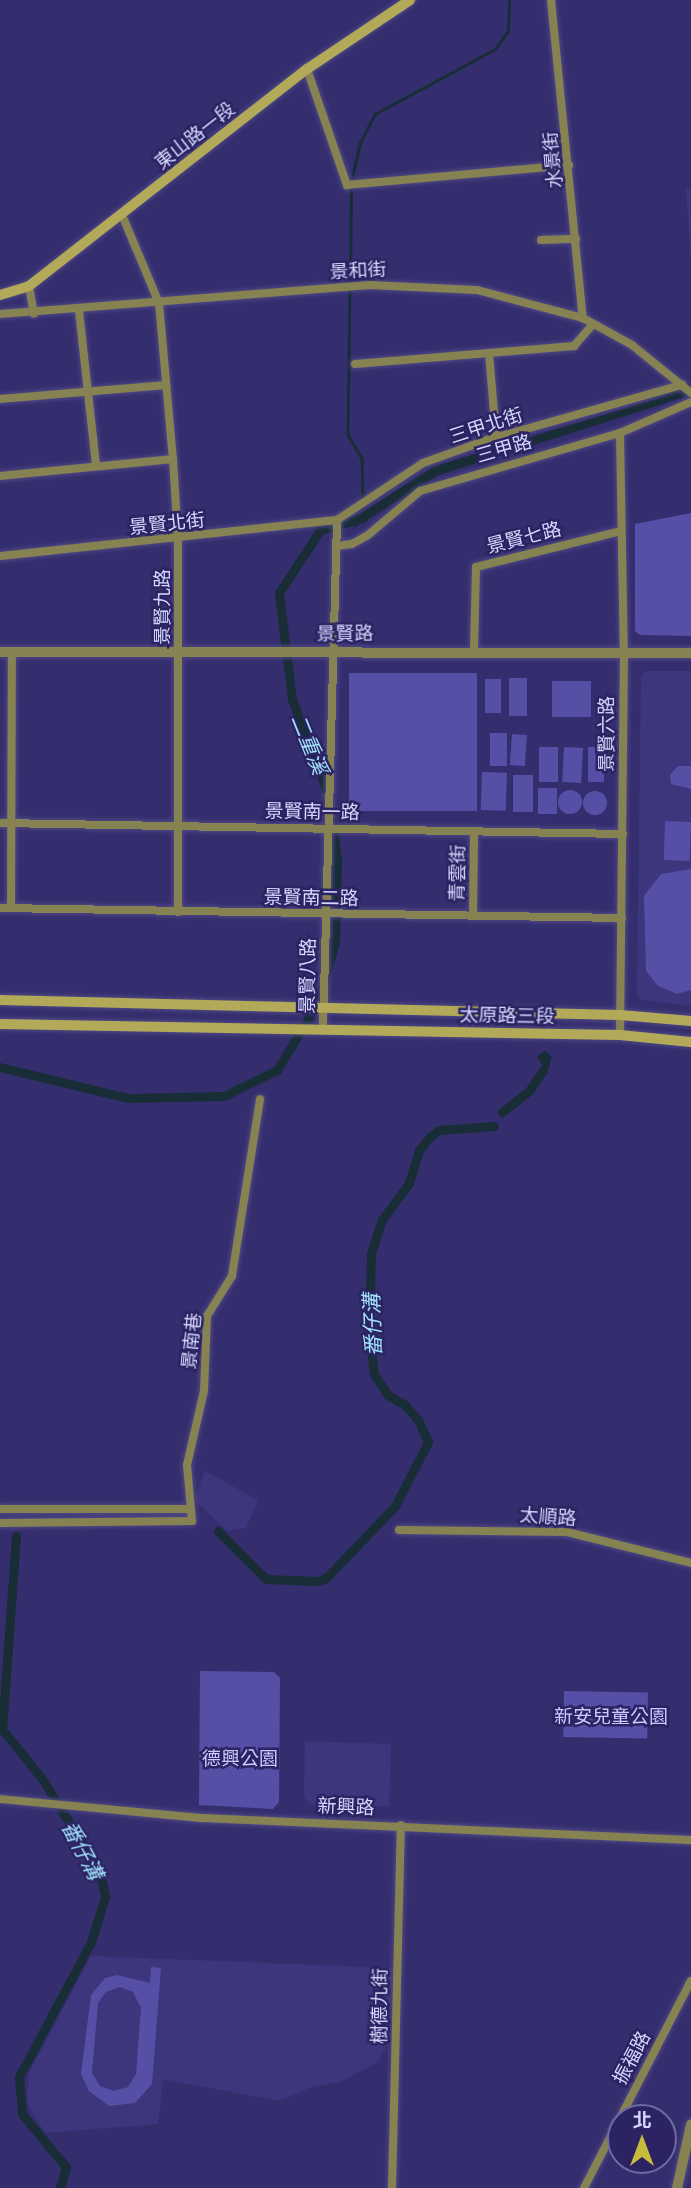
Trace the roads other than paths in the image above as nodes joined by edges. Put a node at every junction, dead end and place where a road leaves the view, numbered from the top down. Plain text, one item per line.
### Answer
1 (410, 0) edge
2 (551, 0) edge
3 (307, 69) junction
4 (569, 165) junction
5 (122, 215) junction
6 (576, 239) junction
7 (541, 240) dead end
8 (29, 286) junction
9 (0, 295) edge
10 (159, 303) junction
11 (79, 311) junction
12 (0, 314) edge
13 (32, 314) junction
14 (583, 318) junction
15 (592, 325) junction
16 (489, 353) junction
17 (355, 364) dead end
18 (166, 385) junction
19 (682, 385) junction
20 (90, 393) junction
21 (691, 393) edge
22 (0, 399) edge
23 (691, 402) edge
24 (620, 433) junction
25 (496, 438) junction
26 (173, 460) junction
27 (96, 466) junction
28 (0, 476) edge
29 (337, 520) junction
30 (621, 531) junction
31 (178, 540) junction
32 (336, 545) junction
33 (0, 556) edge
34 (474, 650) junction
35 (0, 652) edge
36 (12, 652) junction
37 (331, 652) junction
38 (624, 653) junction
39 (691, 653) edge
40 (179, 654) junction
41 (0, 823) edge
42 (10, 823) junction
43 (178, 826) junction
44 (327, 828) junction
45 (474, 831) junction
46 (623, 834) junction
47 (0, 908) edge
48 (10, 908) junction
49 (178, 912) junction
50 (324, 914) junction
51 (472, 916) junction
52 (622, 918) junction
53 (0, 1000) edge
54 (323, 1008) junction
55 (620, 1015) junction
56 (691, 1021) edge
57 (0, 1024) edge
58 (323, 1029) junction
59 (620, 1035) junction
60 (691, 1042) edge
61 (260, 1099) dead end
62 (0, 1509) edge
63 (190, 1509) junction
64 (18, 1510) junction
65 (0, 1523) edge
66 (30, 1523) junction
67 (399, 1530) dead end
68 (691, 1563) edge
69 (0, 1799) edge
70 (401, 1825) junction
71 (691, 1840) edge
72 (691, 1981) edge
73 (691, 2125) edge
74 (392, 2188) edge
75 (584, 2188) edge
76 (677, 2188) edge

1 - 3 main road, 東山路一段
2 - 4 street, 水景街
3 - 4 street
3 - 5 main road, 東山路一段
4 - 6 street, 水景街
5 - 8 main road, 東山路一段
5 - 10 street, 景賢九路
6 - 7 street
6 - 14 street, 水景街
8 - 9 main road, 東山路一段
8 - 13 street
10 - 11 street, 景和街
10 - 14 street, 景和街
10 - 18 street, 景賢九路
11 - 13 street, 景和街
11 - 20 street
12 - 13 street, 景和街
14 - 15 street, 景和街
15 - 16 street
15 - 19 street, 景和街
16 - 17 street
16 - 25 street
18 - 20 street
18 - 26 street, 景賢九路
19 - 21 street, 景和街
19 - 25 street, 三甲北街
20 - 22 street
20 - 27 street
23 - 24 street, 三甲路
24 - 30 street, 景賢六路
24 - 32 street, 三甲路
25 - 29 street, 三甲北街
26 - 27 street
26 - 31 street, 景賢九路
27 - 28 street
29 - 31 street, 景賢北街
29 - 32 street
30 - 34 street, 景賢七路
30 - 38 street, 景賢六路
31 - 33 street, 景賢北街
31 - 40 street, 景賢九路
32 - 37 street, 景賢八路
34 - 37 street, 景賢路
34 - 38 street, 景賢路
35 - 36 street, 景賢路
36 - 40 street, 景賢路
36 - 42 street
37 - 40 street, 景賢路
37 - 44 street, 景賢八路
38 - 39 street, 景賢路
38 - 46 street, 景賢六路
40 - 43 street, 景賢九路
41 - 42 street, 景賢南一路
42 - 43 street, 景賢南一路
42 - 48 street
43 - 44 street, 景賢南一路
43 - 49 street, 景賢九路
44 - 45 street, 景賢南一路
44 - 50 street, 景賢八路
45 - 46 street, 景賢南一路
45 - 51 street, 青雲街
46 - 52 street, 景賢六路
47 - 48 street, 景賢南二路
48 - 49 street, 景賢南二路
49 - 50 street, 景賢南二路
50 - 51 street, 景賢南二路
50 - 54 street, 景賢八路
51 - 52 street, 景賢南二路
52 - 55 street, 景賢六路
53 - 54 main road, 太原路三段
54 - 55 main road, 太原路三段
54 - 58 street, 景賢八路
55 - 56 main road, 太原路三段
55 - 59 street, 景賢六路
57 - 58 main road, 太原路三段
58 - 59 main road, 太原路三段
59 - 60 main road, 太原路三段
61 - 63 street, 景南巷
62 - 64 street
63 - 64 street
63 - 66 street, 景南巷
64 - 66 street
65 - 66 street
67 - 68 street, 太順路
69 - 70 street, 新興路
70 - 71 street, 新興路
70 - 74 street, 樹德九街
72 - 75 street, 振福路
73 - 76 street

